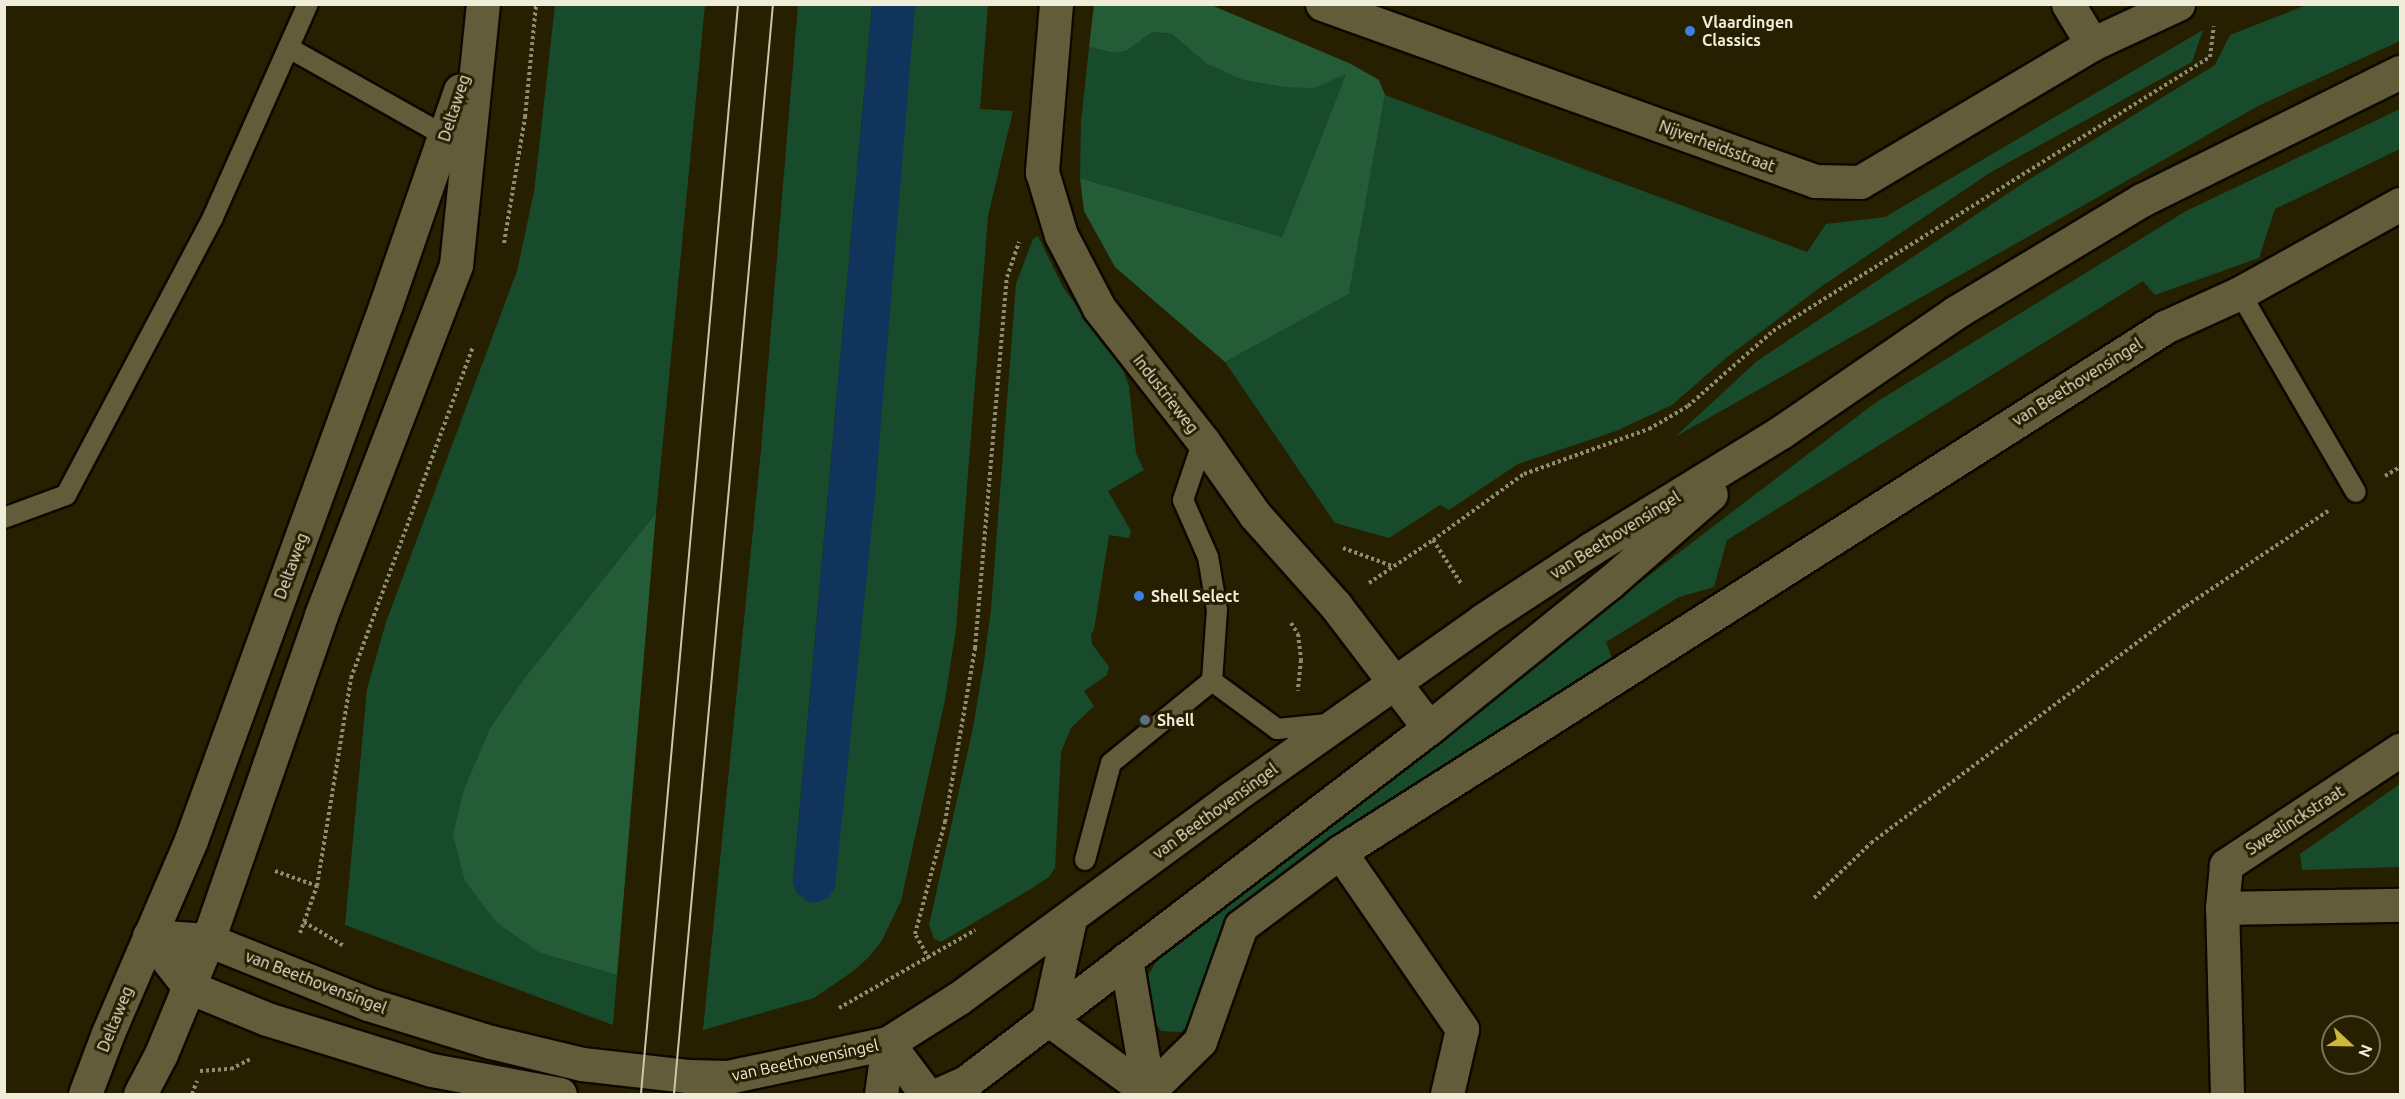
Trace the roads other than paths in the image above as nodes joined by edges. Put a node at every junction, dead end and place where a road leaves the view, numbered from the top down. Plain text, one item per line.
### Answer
1 (308, 4) edge
2 (1056, 4) edge
3 (1322, 4) edge
4 (2068, 4) edge
5 (2178, 4) edge
6 (481, 18) edge
7 (2092, 44) junction
8 (289, 48) junction
9 (2400, 72) edge
10 (445, 136) junction
11 (2400, 204) edge
12 (2240, 293) junction
13 (1781, 432) junction
14 (1203, 441) junction
15 (2356, 492) road end
16 (4, 518) edge
17 (1212, 681) junction
18 (1395, 683) junction
19 (1336, 723) junction
20 (1429, 728) junction
21 (2400, 750) edge
22 (1340, 852) junction
23 (1085, 860) dead end
24 (2400, 905) edge
25 (2222, 908) junction
26 (1070, 919) junction
27 (149, 936) junction
28 (208, 940) junction
29 (1126, 959) junction
30 (189, 987) junction
31 (1048, 1019) junction
32 (888, 1043) junction
33 (1149, 1093) edge
34 (85, 1095) edge
35 (140, 1095) edge
36 (560, 1095) edge
37 (881, 1095) edge
38 (926, 1095) edge
39 (939, 1095) edge
40 (1447, 1095) edge
41 (2227, 1095) edge

1 - 8 lane
2 - 14 street, Industrieweg
3 - 7 street, Nijverheidsstraat
4 - 7 street
5 - 7 street, Nijverheidsstraat
6 - 10 street, Deltaweg
6 - 28 street, Deltaweg
8 - 10 lane
8 - 16 lane
9 - 13 street, van Beethovensingel
10 - 27 street, Deltaweg
11 - 12 street, van Beethovensingel
12 - 15 lane
12 - 22 street, van Beethovensingel
13 - 18 street, van Beethovensingel
13 - 20 street, van Beethovensingel
14 - 17 lane
14 - 18 street, Industrieweg
17 - 19 lane
17 - 23 lane
18 - 19 street, van Beethovensingel
18 - 20 street, Industrieweg
19 - 26 street, van Beethovensingel
20 - 29 street, van Beethovensingel
21 - 25 street, Sweelinckstraat
22 - 33 street, van Beethovensingel
22 - 40 street
24 - 25 street
25 - 41 street, Sweelinckstraat
26 - 31 street
26 - 32 street, van Beethovensingel
27 - 28 street, van Beethovensingel
27 - 30 street
27 - 34 street, Deltaweg
28 - 30 street, Deltaweg
28 - 32 street, van Beethovensingel
29 - 31 street, van Beethovensingel
29 - 33 street
30 - 35 street, Deltaweg
30 - 36 street
31 - 33 street
31 - 39 street, van Beethovensingel
32 - 37 street
32 - 38 street

